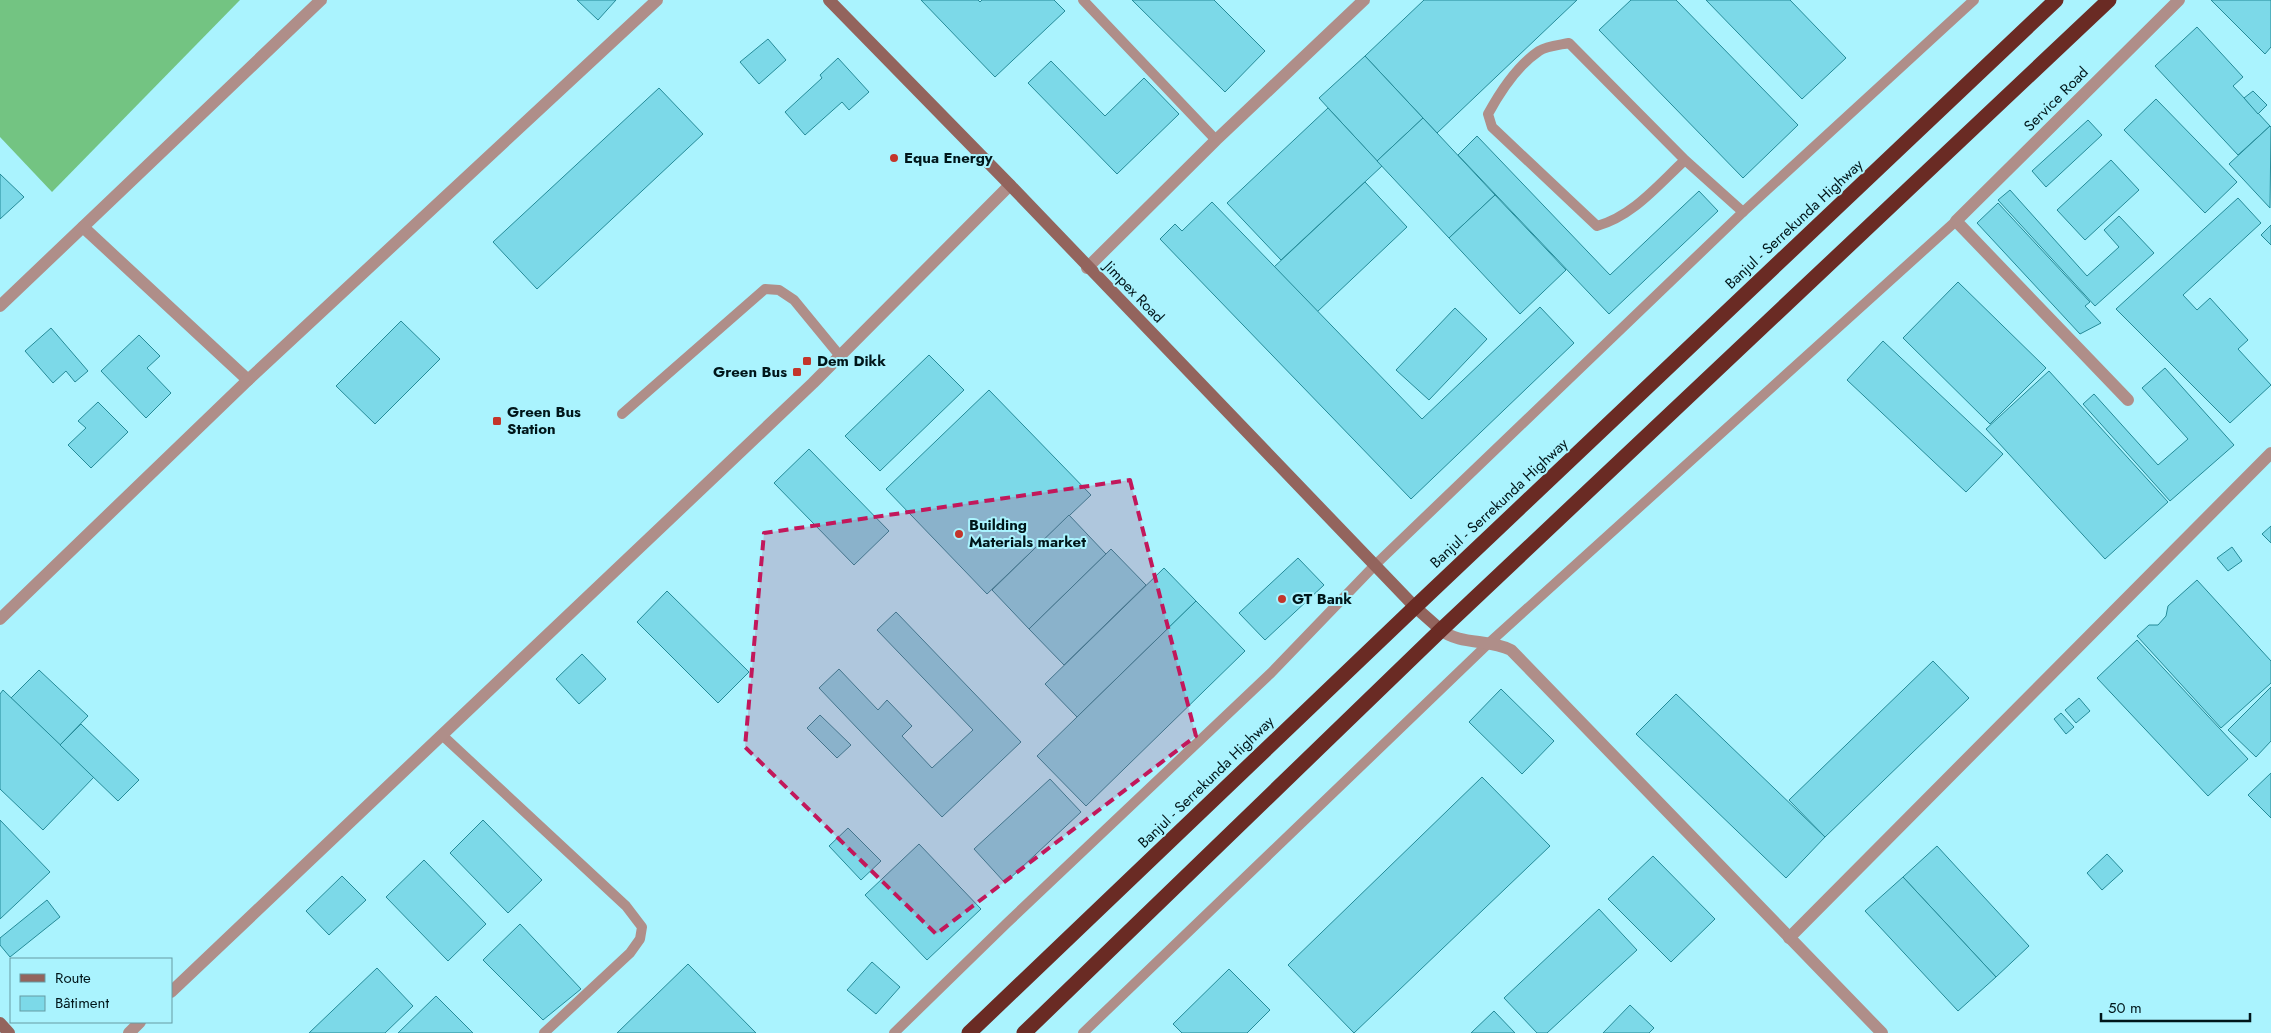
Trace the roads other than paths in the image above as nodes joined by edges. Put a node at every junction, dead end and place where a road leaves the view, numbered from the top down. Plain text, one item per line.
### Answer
1 (321, 0) edge
2 (658, 0) edge
3 (829, 0) edge
4 (1083, 0) edge
5 (1364, 0) edge
6 (1974, 0) edge
7 (2056, 0) edge
8 (2110, 0) edge
9 (2179, 0) edge
10 (1216, 140) junction
11 (1684, 160) junction
12 (1010, 185) junction
13 (1744, 212) junction
14 (1956, 221) junction
15 (83, 227) junction
16 (1088, 268) junction
17 (0, 306) edge
18 (840, 356) junction
19 (248, 380) junction
20 (2128, 400) dead end
21 (622, 414) dead end
22 (2271, 453) edge
23 (1375, 565) junction
24 (1415, 607) junction
25 (0, 619) edge
26 (1441, 630) junction
27 (1490, 643) junction
28 (442, 735) junction
29 (1789, 938) junction
30 (172, 991) edge
31 (0, 1023) edge
32 (139, 1023) edge
33 (9, 1033) edge
34 (129, 1033) edge
35 (544, 1033) edge
36 (894, 1033) edge
37 (969, 1033) edge
38 (1024, 1033) edge
39 (1083, 1033) edge
40 (1882, 1033) edge

1 - 15 street
2 - 19 street
3 - 12 street, Jimpex Road
4 - 10 lane
5 - 10 street
6 - 13 lane
7 - 24 highway, Banjul - Serrekunda Highway
8 - 26 highway
9 - 14 street, Service Road
10 - 16 street
11 - 11 lane
11 - 13 lane
12 - 16 street, Jimpex Road
12 - 18 street
13 - 23 lane
14 - 20 street
14 - 27 lane
15 - 17 street
15 - 19 street
16 - 23 street, Jimpex Road
18 - 21 lane
18 - 28 street
19 - 25 street
22 - 29 street
23 - 24 street, Jimpex Road
23 - 36 lane
24 - 26 street, Jimpex Road
24 - 37 highway, Banjul - Serrekunda Highway
26 - 27 street
26 - 38 highway
27 - 29 street
27 - 39 lane
28 - 30 street
28 - 35 lane
29 - 40 street
31 - 33 street
32 - 34 street

